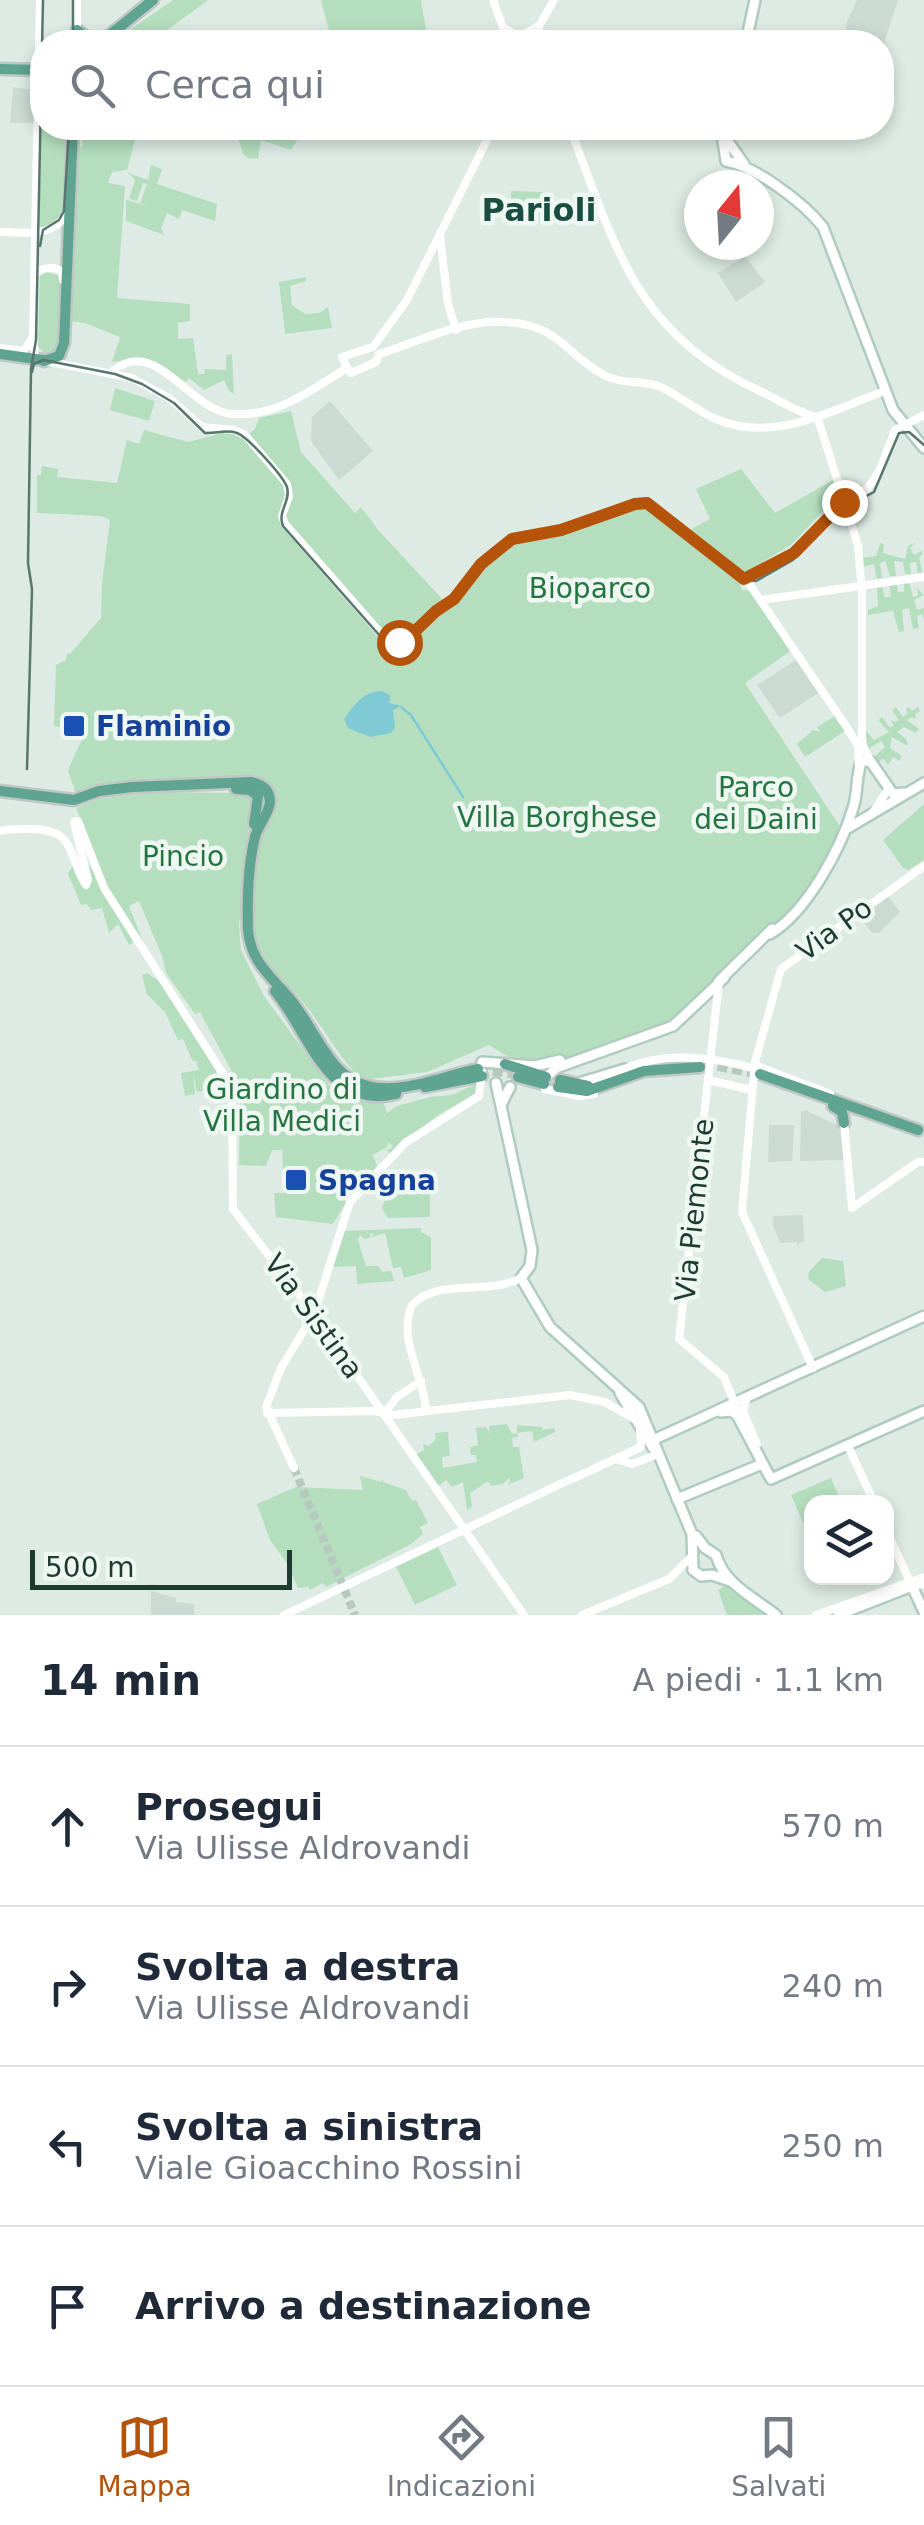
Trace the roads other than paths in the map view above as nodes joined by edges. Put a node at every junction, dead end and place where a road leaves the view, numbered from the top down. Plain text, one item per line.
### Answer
1 (40, 0) edge
2 (77, 0) edge
3 (153, 0) edge
4 (554, 0) edge
5 (755, 0) edge
6 (494, 2) edge
7 (539, 26) junction
8 (40, 30) edge
9 (77, 30) edge
10 (117, 30) edge
11 (506, 30) edge
12 (533, 30) edge
13 (539, 30) edge
14 (749, 30) edge
15 (0, 65) edge
16 (30, 65) edge
17 (38, 140) edge
18 (72, 140) edge
19 (487, 140) edge
20 (575, 140) edge
21 (727, 140) edge
22 (68, 206) junction
23 (0, 232) edge
24 (35, 232) junction
25 (439, 247) junction
26 (35, 274) junction
27 (64, 295) junction
28 (456, 330) junction
29 (33, 336) junction
30 (64, 343) junction
31 (3, 350) edge
32 (376, 351) junction
33 (41, 360) junction
34 (81, 366) junction
35 (347, 368) junction
36 (116, 373) junction
37 (885, 390) junction
38 (166, 396) junction
39 (922, 416) edge
40 (818, 417) junction
41 (902, 425) junction
42 (216, 430) junction
43 (920, 440) edge
44 (840, 504) junction
45 (924, 576) edge
46 (746, 581) junction
47 (862, 585) junction
48 (761, 600) junction
49 (871, 762) junction
50 (859, 767) junction
51 (922, 784) edge
52 (889, 788) junction
53 (0, 794) edge
54 (904, 794) junction
55 (855, 802) junction
56 (874, 811) junction
57 (862, 817) junction
58 (846, 830) junction
59 (0, 831) edge
60 (924, 866) edge
61 (720, 982) junction
62 (644, 1036) junction
63 (704, 1062) junction
64 (505, 1064) junction
65 (662, 1065) junction
66 (536, 1066) junction
67 (676, 1067) junction
68 (480, 1070) junction
69 (757, 1072) junction
70 (634, 1074) junction
71 (708, 1080) junction
72 (788, 1080) junction
73 (615, 1081) junction
74 (551, 1082) junction
75 (507, 1083) junction
76 (752, 1090) junction
77 (814, 1097) junction
78 (840, 1098) junction
79 (880, 1119) junction
80 (844, 1123) joint
81 (920, 1130) edge
82 (921, 1162) edge
83 (530, 1266) junction
84 (521, 1278) junction
85 (539, 1310) junction
86 (314, 1314) junction
87 (924, 1316) edge
88 (813, 1368) junction
89 (421, 1381) junction
90 (620, 1391) junction
91 (747, 1398) junction
92 (604, 1402) junction
93 (631, 1404) junction
94 (733, 1407) junction
95 (426, 1410) junction
96 (381, 1411) junction
97 (924, 1411) edge
98 (268, 1415) junction
99 (637, 1424) junction
100 (653, 1440) junction
101 (848, 1446) junction
102 (635, 1450) junction
103 (655, 1455) junction
104 (621, 1460) junction
105 (640, 1461) junction
106 (762, 1464) junction
107 (293, 1467) tunnel mouth
108 (784, 1475) junction
109 (871, 1495) edge
110 (678, 1498) junction
111 (464, 1530) junction
112 (692, 1532) junction
113 (894, 1547) edge
114 (704, 1548) junction
115 (692, 1557) junction
116 (712, 1573) junction
117 (670, 1578) junction
118 (924, 1580) edge
119 (911, 1584) junction
120 (881, 1594) junction
121 (924, 1612) edge
122 (284, 1615) edge
123 (524, 1615) edge
124 (582, 1615) edge
125 (773, 1615) edge
126 (816, 1615) edge
127 (838, 1615) edge

1 - 8 street
2 - 9 street
3 - 10 main road
4 - 7 street
5 - 14 main road
6 - 11 street
7 - 12 street
7 - 13 street
15 - 16 main road
17 - 24 street
18 - 22 main road
19 - 25 street
20 - 40 street
21 - 37 main road
22 - 24 street
22 - 27 main road
23 - 24 street
24 - 26 street
25 - 28 street
25 - 32 street
26 - 27 street
26 - 29 street
27 - 30 main road
28 - 32 street
28 - 40 street
29 - 31 street
29 - 33 street
30 - 33 main road
30 - 34 street
31 - 33 main road
32 - 35 street
32 - 35 street
33 - 34 street
34 - 36 street
35 - 36 street
36 - 38 street
37 - 40 street
37 - 41 main road
38 - 42 street
38 - 42 street
39 - 41 street
39 - 43 street
40 - 44 street
41 - 43 main road
41 - 44 street
42 - 46 street
44 - 46 street
44 - 47 street
45 - 47 street
46 - 48 street
47 - 48 street
47 - 49 street
48 - 50 street
49 - 50 main road
49 - 52 main road
50 - 55 main road
51 - 54 main road
52 - 54 main road
52 - 56 street
53 - 68 main road
54 - 56 main road
55 - 57 street
55 - 58 main road
56 - 57 main road
57 - 58 main road
58 - 61 main road
59 - 86 street, Via Sistina
60 - 69 street, Via Po
61 - 62 main road
61 - 63 street, Via Piemonte
62 - 66 main road
62 - 74 main road
63 - 65 main road
63 - 67 main road
63 - 69 street
63 - 70 street
63 - 71 street, Via Piemonte
64 - 66 main road
64 - 68 main road
64 - 74 main road
64 - 75 main road
65 - 70 main road
65 - 74 main road
66 - 74 street
67 - 70 main road
67 - 73 main road
68 - 86 street
69 - 72 main road
69 - 76 street, Via Po
69 - 77 main road
70 - 73 main road
70 - 74 main road
70 - 74 street
71 - 76 street
71 - 94 street, Via Piemonte
72 - 78 main road
72 - 79 main road
73 - 74 main road
74 - 75 main road
75 - 83 main road
76 - 88 street, Via Po
77 - 79 main road
77 - 80 main road
78 - 79 main road
78 - 81 street
79 - 81 main road
80 - 82 street
83 - 84 main road
83 - 85 main road
84 - 85 main road
84 - 89 street
85 - 90 main road
86 - 96 street, Via Sistina
86 - 98 street
87 - 88 main road
88 - 91 main road
89 - 95 street
89 - 96 street
90 - 92 street
90 - 93 main road
91 - 94 main road
91 - 108 street
92 - 95 street
92 - 99 street
93 - 99 main road
93 - 100 main road
94 - 100 main road
94 - 106 main road
95 - 96 street
96 - 98 street
96 - 111 street, Via Sistina
97 - 101 main road
98 - 107 street
99 - 102 street
99 - 103 main road
100 - 103 main road
101 - 108 main road
101 - 109 street
102 - 104 street
102 - 105 street
103 - 105 street
103 - 110 main road
104 - 105 street
104 - 111 street
106 - 108 main road
106 - 110 main road
110 - 112 main road
111 - 122 street
111 - 123 street, Via Sistina
112 - 114 main road
112 - 115 main road
113 - 119 street
114 - 115 main road
114 - 116 main road
115 - 116 main road
115 - 117 street
116 - 117 street
116 - 125 street
116 - 125 main road
117 - 124 street
118 - 119 street
119 - 120 main road
119 - 121 main road
120 - 126 street
120 - 127 main road

